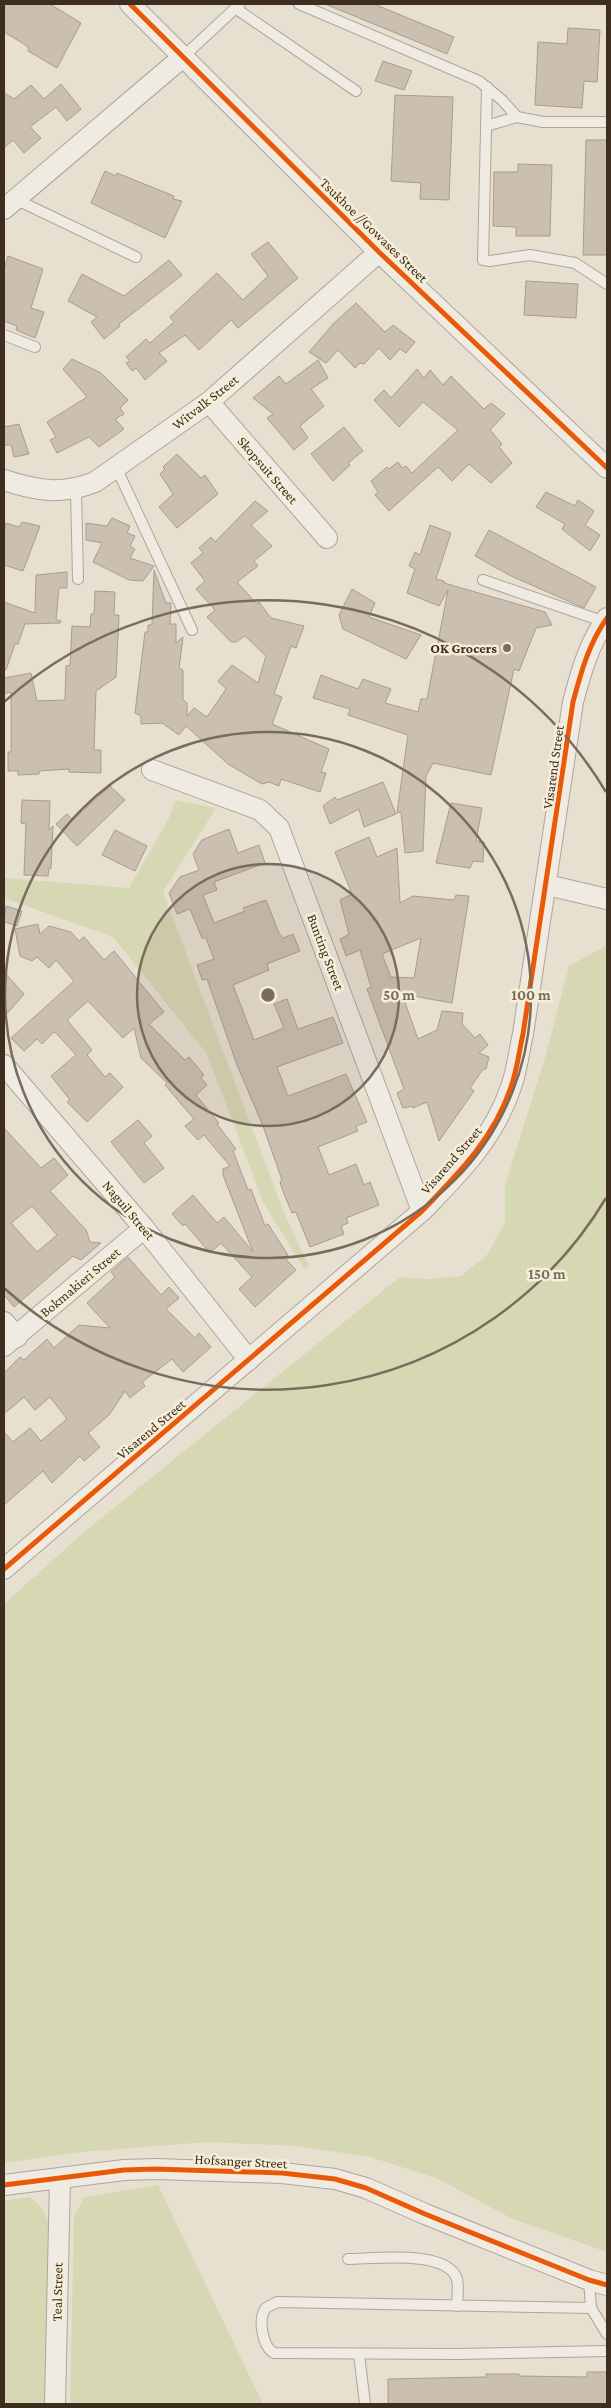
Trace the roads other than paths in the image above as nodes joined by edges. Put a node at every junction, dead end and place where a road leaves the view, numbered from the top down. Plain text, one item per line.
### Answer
1 (130, 4) edge
2 (299, 4) edge
3 (237, 6) edge
4 (184, 56) junction
5 (487, 87) junction
6 (356, 91) dead end
7 (517, 117) junction
8 (607, 122) edge
9 (486, 126) junction
10 (10, 204) edge
11 (379, 252) junction
12 (136, 258) dead end
13 (607, 284) edge
14 (4, 335) edge
15 (35, 348) dead end
16 (209, 402) junction
17 (116, 467) junction
18 (607, 468) edge
19 (4, 480) edge
20 (76, 490) junction
21 (327, 538) dead end
22 (78, 579) dead end
23 (483, 580) dead end
24 (606, 620) edge
25 (192, 630) dead end
26 (152, 770) dead end
27 (547, 885) junction
28 (607, 899) edge
29 (4, 1065) edge
30 (422, 1211) junction
31 (144, 1228) junction
32 (8, 1335) edge
33 (250, 1360) junction
34 (4, 1569) edge
35 (60, 2179) junction
36 (4, 2185) edge
37 (348, 2259) dead end
38 (598, 2283) edge
39 (457, 2306) junction
40 (591, 2308) junction
41 (607, 2334) edge
42 (607, 2351) edge
43 (359, 2354) junction
44 (55, 2404) edge
45 (365, 2404) edge

1 - 4 street, Tsukhoe //Gowases Street
2 - 5 lane
3 - 4 lane
3 - 6 lane
4 - 10 street
4 - 11 street, Tsukhoe //Gowases Street
5 - 7 lane
5 - 9 lane
7 - 8 lane
7 - 9 lane
9 - 13 lane
10 - 12 lane
11 - 16 street, Witvalk Street
11 - 18 street, Tsukhoe //Gowases Street
14 - 15 lane
16 - 17 street, Witvalk Street
16 - 21 street, Skopsuit Street
17 - 20 street, Witvalk Street
17 - 25 lane
19 - 20 street, Witvalk Street
20 - 22 lane
23 - 24 lane
24 - 27 street, Visarend Street
26 - 30 street, Bunting Street
27 - 28 street
27 - 30 street, Visarend Street
29 - 31 street, Naguil Street
30 - 33 street, Visarend Street
31 - 32 street, Bokmakieri Street
31 - 33 street, Naguil Street
33 - 34 street, Visarend Street
35 - 36 street, Hofsanger Street
35 - 38 street, Hofsanger Street
35 - 44 street, Teal Street
37 - 39 lane
38 - 40 lane
39 - 40 lane
39 - 43 lane
40 - 41 lane
42 - 43 lane
43 - 45 lane

